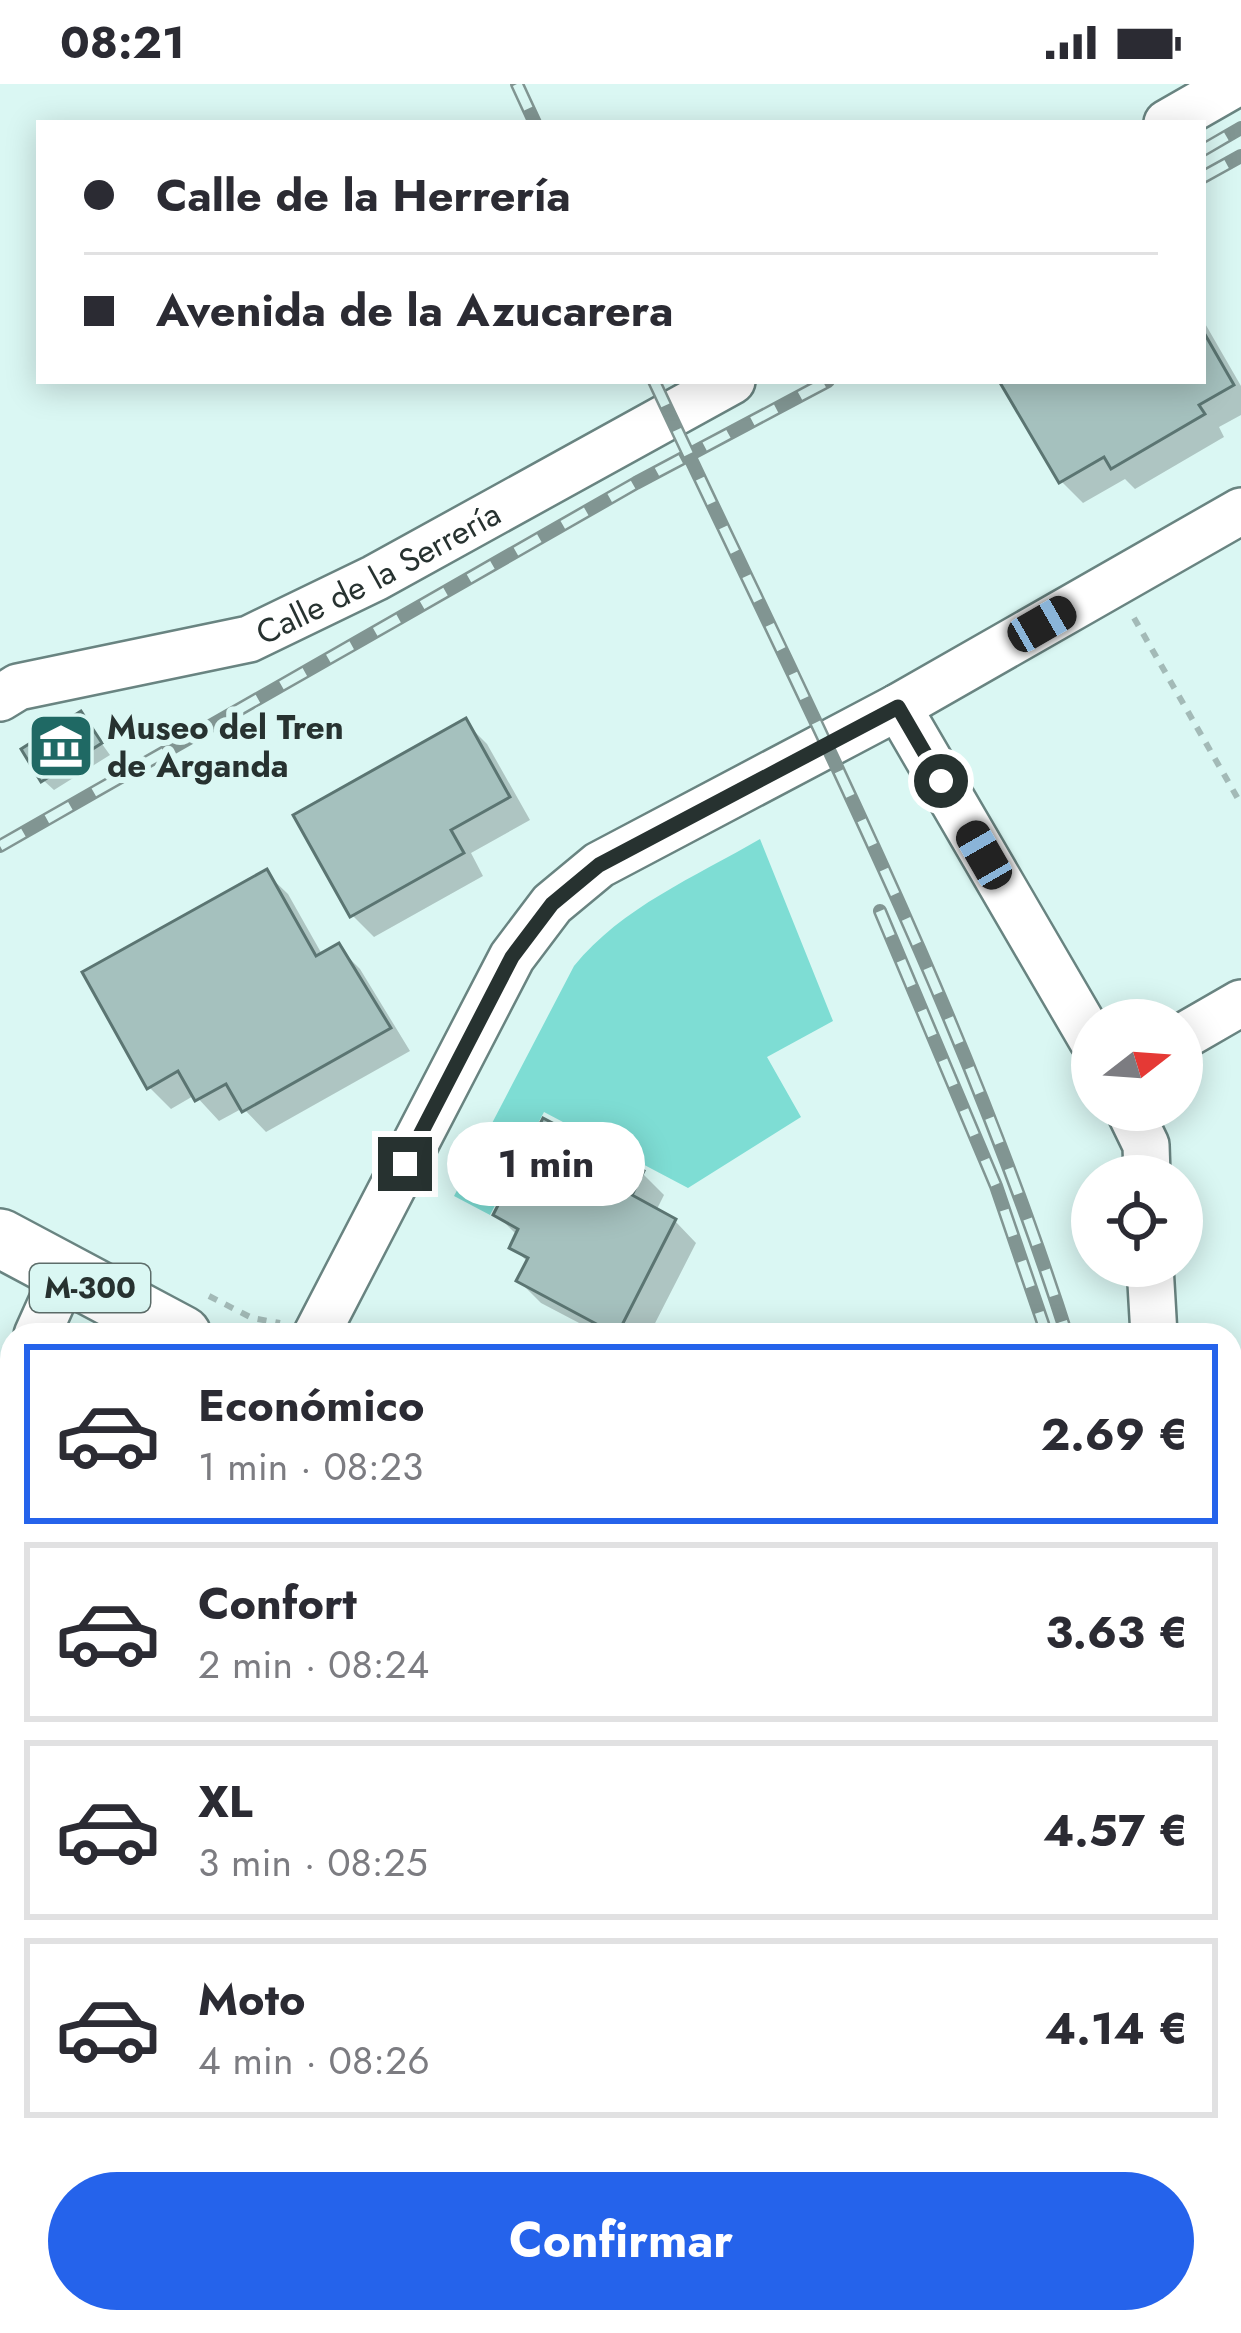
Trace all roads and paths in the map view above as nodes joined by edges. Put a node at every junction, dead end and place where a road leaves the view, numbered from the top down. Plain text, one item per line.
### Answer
1 (1234, 84) edge
2 (1172, 120) edge
3 (727, 384) edge
4 (1241, 511) edge
5 (1114, 583) junction
6 (0, 698) edge
7 (898, 707) junction
8 (1241, 804) edge
9 (1241, 1003) edge
10 (1071, 1004) edge
11 (1203, 1025) edge
12 (0, 1238) edge
13 (64, 1275) junction
14 (1151, 1287) edge
15 (42, 1323) edge
16 (158, 1323) edge
17 (322, 1323) edge
18 (1153, 1323) edge

1 - 2 street
3 - 6 street, Calle de la Serrería
4 - 5 street
5 - 7 street
5 - 8 path
7 - 10 street
7 - 17 street
9 - 11 street
12 - 13 main road, M-300
13 - 15 street
13 - 16 main road, M-300
14 - 18 street

